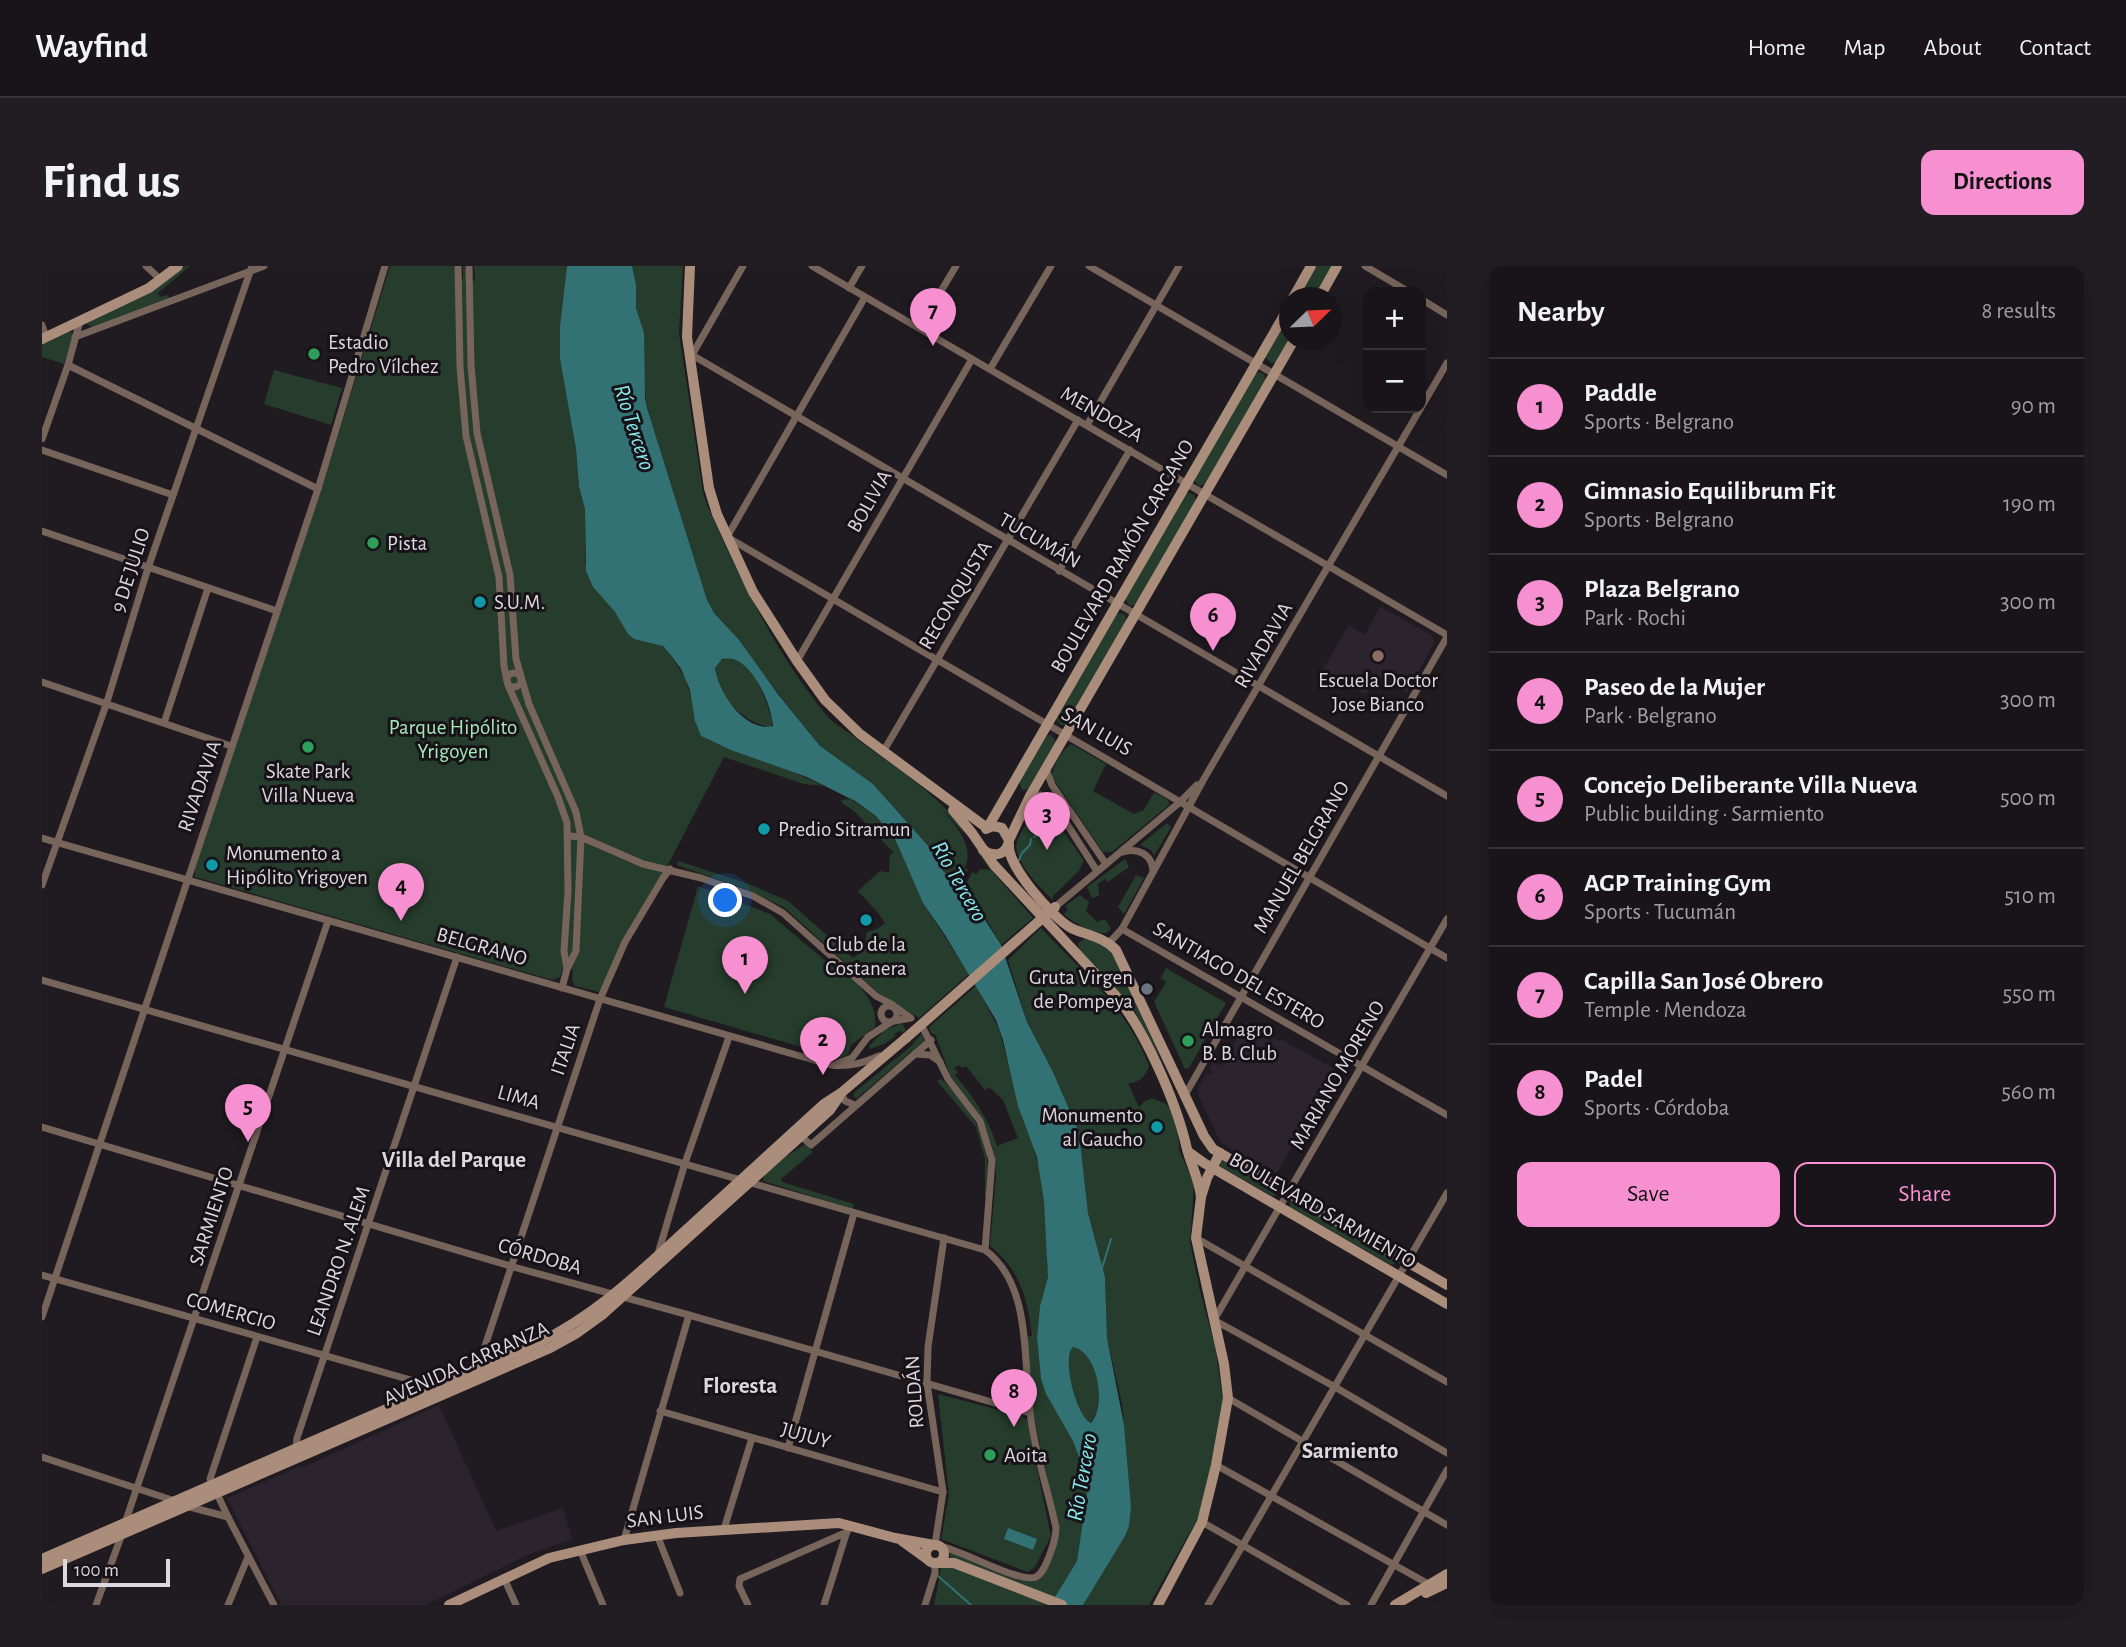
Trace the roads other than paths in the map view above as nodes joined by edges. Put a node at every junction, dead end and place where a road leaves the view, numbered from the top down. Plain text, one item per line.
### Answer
1 (146, 266) edge
2 (178, 266) edge
3 (264, 266) edge
4 (385, 266) edge
5 (458, 266) edge
6 (469, 266) edge
7 (690, 266) edge
8 (743, 266) edge
9 (812, 266) edge
10 (862, 266) edge
11 (956, 266) edge
12 (1051, 266) edge
13 (1089, 266) edge
14 (1179, 266) edge
15 (1311, 266) edge
16 (1337, 266) edge
17 (1365, 266) edge
18 (251, 269) edge
19 (161, 280) junction
20 (1299, 287) edge
21 (1325, 287) edge
22 (1401, 287) edge
23 (849, 288) junction
24 (865, 297) junction
25 (1426, 302) edge
26 (1156, 305) junction
27 (1447, 315) edge
28 (80, 321) junction
29 (1279, 323) edge
30 (42, 325) edge
31 (919, 328) junction
32 (75, 337) junction
33 (44, 338) edge
34 (1288, 350) edge
35 (691, 355) junction
36 (972, 359) junction
37 (1256, 363) junction
38 (1447, 363) edge
39 (68, 365) junction
40 (990, 369) junction
41 (1274, 374) junction
42 (797, 417) junction
43 (1078, 420) junction
44 (1087, 425) junction
45 (195, 430) junction
46 (42, 439) edge
47 (1398, 446) junction
48 (42, 450) edge
49 (1130, 450) junction
50 (482, 454) junction
51 (471, 457) junction
52 (1447, 475) edge
53 (903, 479) junction
54 (1186, 485) junction
55 (318, 489) junction
56 (173, 495) junction
57 (1204, 495) junction
58 (42, 531) edge
59 (727, 537) junction
60 (1007, 541) junction
61 (1328, 567) junction
62 (148, 568) junction
63 (1059, 571) junction
64 (208, 588) junction
65 (833, 599) junction
66 (1116, 604) junction
67 (277, 611) junction
68 (1135, 615) junction
69 (1447, 636) edge
70 (937, 660) junction
71 (797, 661) junction
72 (521, 679) junction
73 (42, 682) edge
74 (508, 683) junction
75 (1259, 687) junction
76 (106, 705) junction
77 (164, 723) junction
78 (1048, 724) junction
79 (1065, 735) junction
80 (231, 746) junction
81 (883, 752) junction
82 (1378, 756) junction
83 (1046, 769) junction
84 (1205, 777) junction
85 (1016, 779) junction
86 (927, 785) junction
87 (1030, 796) junction
88 (1447, 796) edge
89 (1180, 802) junction
90 (1188, 807) junction
91 (987, 827) junction
92 (569, 836) junction
93 (581, 837) junction
94 (42, 838) edge
95 (56, 842) junction
96 (1009, 843) junction
97 (981, 847) junction
98 (1119, 853) junction
99 (1106, 864) junction
100 (670, 869) junction
101 (1097, 871) junction
102 (1153, 872) junction
103 (1309, 877) junction
104 (186, 880) junction
105 (42, 885) edge
106 (1055, 907) joint
107 (1447, 919) edge
108 (328, 921) junction
109 (1122, 929) junction
110 (1087, 934) junction
111 (1109, 943) junction
112 (1430, 948) junction
113 (1072, 951) junction
114 (457, 957) junction
115 (1447, 958) edge
116 (567, 969) junction
117 (42, 980) edge
118 (562, 988) junction
119 (876, 996) junction
120 (1241, 998) junction
121 (600, 999) junction
122 (894, 1006) junction
123 (144, 1008) junction
124 (881, 1014) junction
125 (893, 1021) junction
126 (876, 1030) junction
127 (925, 1030) dead end
128 (729, 1037) junction
129 (931, 1040) junction
130 (863, 1043) junction
131 (285, 1049) junction
132 (890, 1051) junction
133 (915, 1054) junction
134 (878, 1056) junction
135 (940, 1062) junction
136 (831, 1065) junction
137 (1172, 1067) junction
138 (1363, 1067) junction
139 (1160, 1074) junction
140 (414, 1086) junction
141 (841, 1093) junction
142 (1185, 1095) junction
143 (855, 1105) junction
144 (1447, 1115) edge
145 (557, 1126) junction
146 (42, 1127) edge
147 (802, 1136) junction
148 (1208, 1142) junction
149 (99, 1144) junction
150 (1187, 1147) junction
151 (1220, 1153) junction
152 (685, 1163) junction
153 (1212, 1167) junction
154 (746, 1181) junction
155 (239, 1186) junction
156 (1289, 1193) junction
157 (1447, 1193) edge
158 (1200, 1197) junction
159 (1280, 1207) junction
160 (854, 1213) junction
161 (667, 1222) junction
162 (370, 1223) junction
163 (687, 1229) junction
164 (944, 1238) junction
165 (1196, 1238) junction
166 (985, 1250) junction
167 (657, 1256) junction
168 (1407, 1262) junction
169 (510, 1266) junction
170 (1245, 1266) junction
171 (653, 1271) junction
172 (42, 1275) edge
173 (1399, 1276) junction
174 (55, 1279) junction
175 (1447, 1285) edge
176 (617, 1297) junction
177 (1447, 1304) edge
178 (688, 1315) junction
179 (42, 1317) edge
180 (195, 1319) junction
181 (1214, 1320) junction
182 (1365, 1334) junction
183 (257, 1337) junction
184 (815, 1352) junction
185 (325, 1356) junction
186 (477, 1370) junction
187 (1447, 1382) edge
188 (927, 1383) junction
189 (436, 1387) junction
190 (1335, 1387) junction
191 (450, 1391) junction
192 (1228, 1398) junction
193 (660, 1411) junction
194 (1030, 1413) junction
195 (752, 1438) junction
196 (1303, 1441) junction
197 (788, 1448) junction
198 (298, 1452) junction
199 (1447, 1453) edge
200 (42, 1457) edge
201 (1216, 1465) junction
202 (1447, 1470) edge
203 (137, 1489) junction
204 (214, 1489) junction
205 (943, 1492) junction
206 (1271, 1496) junction
207 (175, 1501) junction
208 (186, 1506) junction
209 (1423, 1512) junction
210 (228, 1517) junction
211 (1202, 1522) junction
212 (125, 1523) junction
213 (1447, 1525) edge
214 (848, 1528) junction
215 (724, 1529) junction
216 (122, 1534) junction
217 (657, 1535) junction
218 (895, 1538) junction
219 (624, 1540) junction
220 (1243, 1546) junction
221 (938, 1547) junction
222 (580, 1550) junction
223 (248, 1557) junction
224 (42, 1559) edge
225 (933, 1561) junction
226 (954, 1563) junction
227 (1393, 1565) junction
228 (42, 1569) edge
229 (1447, 1574) edge
230 (504, 1578) junction
231 (1447, 1583) edge
232 (1433, 1587) junction
233 (680, 1593) dead end
234 (96, 1605) edge
235 (228, 1605) edge
236 (274, 1605) edge
237 (449, 1605) edge
238 (516, 1605) edge
239 (603, 1605) edge
240 (748, 1605) edge
241 (824, 1605) edge
242 (925, 1605) edge
243 (1062, 1605) edge
244 (1158, 1605) edge
245 (1208, 1605) edge
246 (1347, 1605) edge
247 (1371, 1605) edge
248 (1396, 1605) edge

1 - 19 street
2 - 19 main road
3 - 18 street
4 - 55 street, RIVADAVIA
5 - 51 street
6 - 50 street
7 - 35 main road
8 - 35 street
9 - 23 street, MENDOZA
10 - 23 street
11 - 31 street
12 - 40 street
13 - 26 street
14 - 26 street
15 - 20 main road
16 - 21 main road
17 - 22 street
18 - 32 street
18 - 45 street, 9 DE JULIO
19 - 28 main road
23 - 24 street, MENDOZA
24 - 31 street, MENDOZA
24 - 42 street
25 - 27 street
26 - 37 street
26 - 44 street
28 - 32 street
28 - 33 main road
29 - 37 main road, BOULEVARD RAMÓN CARCANO
30 - 33 street
31 - 36 street, MENDOZA
32 - 39 street
34 - 41 main road, BOULEVARD RAMÓN CARCANO
35 - 42 street, TUCUMÁN
35 - 59 main road
36 - 40 street, MENDOZA
36 - 53 street, BOLIVIA
37 - 41 street
37 - 54 main road, BOULEVARD RAMÓN CARCANO
38 - 47 street, RIVADAVIA
39 - 45 street
39 - 46 street
40 - 43 street, MENDOZA
41 - 47 street
41 - 57 main road, BOULEVARD RAMÓN CARCANO
42 - 53 street, TUCUMÁN
42 - 59 street
43 - 44 street, MENDOZA
43 - 60 street, RECONQUISTA
44 - 49 street, MENDOZA
45 - 55 street
45 - 56 street, 9 DE JULIO
47 - 52 street
47 - 61 street, RIVADAVIA
48 - 56 street
49 - 54 street, MENDOZA
49 - 63 street
50 - 51 street
50 - 72 street
51 - 74 street
53 - 60 street, TUCUMÁN
53 - 65 street, BOLIVIA
54 - 57 street, MENDOZA
54 - 66 main road, BOULEVARD RAMÓN CARCANO
55 - 67 street, RIVADAVIA
56 - 62 street, 9 DE JULIO
57 - 61 street, MENDOZA
57 - 68 main road, BOULEVARD RAMÓN CARCANO
58 - 62 street
59 - 65 street, SAN LUIS
59 - 71 main road
60 - 63 street, TUCUMÁN
60 - 70 street, RECONQUISTA
61 - 69 street, MENDOZA
61 - 75 street, RIVADAVIA
62 - 64 street
62 - 76 street, 9 DE JULIO
63 - 66 street, TUCUMÁN
64 - 67 street
64 - 77 street
65 - 70 street, SAN LUIS
65 - 71 street, BOLIVIA
66 - 68 street, TUCUMÁN
66 - 78 main road, BOULEVARD RAMÓN CARCANO
67 - 80 street, RIVADAVIA
68 - 75 street, TUCUMÁN
68 - 79 main road, BOULEVARD RAMÓN CARCANO
69 - 82 street, MANUEL BELGRANO
70 - 78 street, SAN LUIS
70 - 81 street, RECONQUISTA
71 - 81 main road
72 - 74 street
72 - 93 street
73 - 76 street
74 - 92 street
75 - 82 street, TUCUMÁN
75 - 84 street, RIVADAVIA
76 - 77 street
76 - 95 street, 9 DE JULIO
77 - 80 street
78 - 79 street, SAN LUIS
78 - 85 main road, BOULEVARD RAMÓN CARCANO
79 - 83 main road, BOULEVARD RAMÓN CARCANO
79 - 89 street, SAN LUIS
80 - 104 street, RIVADAVIA
81 - 86 main road
82 - 88 street, TUCUMÁN
82 - 103 street, MANUEL BELGRANO
83 - 87 main road, BOULEVARD RAMÓN CARCANO
83 - 99 street
84 - 89 street
84 - 90 street, RIVADAVIA
85 - 87 main road
85 - 91 main road, BOULEVARD RAMÓN CARCANO
86 - 91 main road
86 - 97 main road
87 - 96 main road, BOULEVARD RAMÓN CARCANO
87 - 101 street
89 - 90 street, SAN LUIS
89 - 98 street
90 - 102 street, RIVADAVIA
90 - 103 street, SAN LUIS
91 - 96 main road
91 - 97 main road
92 - 93 street
92 - 116 street
93 - 100 street
93 - 116 street
94 - 95 street, BELGRANO
95 - 104 street, BELGRANO
95 - 105 street, 9 DE JULIO
96 - 97 main road
96 - 110 main road
97 - 113 main road
98 - 99 street
98 - 102 street
99 - 101 street
100 - 119 street
100 - 121 street, ITALIA
101 - 106 street
102 - 109 street, RIVADAVIA
103 - 112 street, SAN LUIS
103 - 120 street, MANUEL BELGRANO
104 - 108 street, BELGRANO
104 - 123 street, RIVADAVIA
106 - 132 main road, AVENIDA CARRANZA, bridge
107 - 112 street, MARIANO MORENO
108 - 114 street, BELGRANO
108 - 131 street, SARMIENTO
109 - 111 street, RIVADAVIA
109 - 120 street, SANTIAGO DEL ESTERO
110 - 111 main road
110 - 113 main road
111 - 137 main road
112 - 115 street, SAN LUIS
112 - 138 street, MARIANO MORENO
113 - 139 main road
114 - 118 street, BELGRANO
114 - 140 street, LEANDRO N. ALEM
116 - 118 street
117 - 123 street, LIMA
118 - 121 street, BELGRANO
119 - 122 street
119 - 124 street
120 - 138 street, SANTIAGO DEL ESTERO
120 - 142 street, MANUEL BELGRANO
121 - 128 street, BELGRANO
121 - 145 street, ITALIA
122 - 124 street
122 - 125 street
122 - 125 street
123 - 131 street, LIMA
123 - 149 street, RIVADAVIA
124 - 125 street
124 - 126 street
125 - 126 street
126 - 130 street
127 - 129 street
128 - 136 street, BELGRANO
128 - 152 street
129 - 133 street
129 - 135 street
130 - 134 street
130 - 136 street
131 - 140 street, LIMA
131 - 155 street, SARMIENTO
132 - 134 street
132 - 141 main road, AVENIDA CARRANZA
133 - 135 street
133 - 143 street
134 - 136 street
135 - 166 street
137 - 139 main road
137 - 142 main road
138 - 144 street, SANTIAGO DEL ESTERO
138 - 156 street, MARIANO MORENO
139 - 150 main road
140 - 145 street, LIMA
140 - 162 street, LEANDRO N. ALEM
141 - 143 street
141 - 147 main road, AVENIDA CARRANZA
141 - 154 main road, AVENIDA CARRANZA
142 - 148 main road
143 - 147 street
145 - 152 street, LIMA
145 - 169 street, ITALIA
146 - 149 street, CÓRDOBA
147 - 154 main road, AVENIDA CARRANZA
148 - 150 main road
148 - 151 main road, BOULEVARD SARMIENTO
149 - 155 street, CÓRDOBA
149 - 174 street, RIVADAVIA
150 - 153 main road, BOULEVARD SARMIENTO
150 - 158 main road
151 - 153 main road
151 - 156 main road, BOULEVARD SARMIENTO
152 - 154 street, LIMA
152 - 161 street
153 - 158 main road
153 - 159 main road, BOULEVARD SARMIENTO
154 - 160 street, LIMA
154 - 163 main road, AVENIDA CARRANZA
154 - 171 main road, AVENIDA CARRANZA
155 - 162 street, CÓRDOBA
155 - 180 street, SARMIENTO
156 - 159 street, MARIANO MORENO
156 - 168 main road, BOULEVARD SARMIENTO
157 - 168 street
158 - 165 main road
159 - 170 street, MARIANO MORENO
159 - 173 main road, BOULEVARD SARMIENTO
160 - 164 street, LIMA
160 - 184 street
161 - 163 street
161 - 167 street
162 - 169 street, CÓRDOBA
162 - 185 street, LEANDRO N. ALEM
163 - 167 main road, AVENIDA CARRANZA
164 - 166 street, LIMA
164 - 188 street, ROLDÁN
165 - 170 street
165 - 181 main road
166 - 194 street
167 - 171 street
167 - 176 main road, AVENIDA CARRANZA
168 - 173 street
168 - 175 main road, BOULEVARD SARMIENTO
169 - 176 street, CÓRDOBA
169 - 186 street, ITALIA
170 - 181 street, MARIANO MORENO
170 - 182 street
171 - 176 main road, AVENIDA CARRANZA
172 - 174 street, COMERCIO
173 - 177 main road, BOULEVARD SARMIENTO
173 - 182 street
174 - 179 street, RIVADAVIA
174 - 180 street, COMERCIO
176 - 178 street, CÓRDOBA
176 - 186 main road, AVENIDA CARRANZA
176 - 191 main road, AVENIDA CARRANZA
178 - 184 street, CÓRDOBA
178 - 193 street
180 - 183 street, COMERCIO
180 - 203 street, SARMIENTO
181 - 190 street
181 - 192 main road
182 - 187 street
182 - 190 street
183 - 185 street, COMERCIO
183 - 204 street
184 - 188 street, CÓRDOBA
184 - 197 street
185 - 189 street, COMERCIO
185 - 198 street, LEANDRO N. ALEM
186 - 189 main road, AVENIDA CARRANZA
188 - 194 street, CÓRDOBA
188 - 205 street, ROLDÁN
189 - 191 street, COMERCIO
189 - 198 main road, AVENIDA CARRANZA
190 - 196 street
190 - 199 street
191 - 198 main road, AVENIDA CARRANZA
192 - 196 street
192 - 201 main road
193 - 195 street, JUJUY
193 - 219 street
194 - 221 street
195 - 197 street, JUJUY
195 - 215 street
196 - 206 street
196 - 209 street
197 - 205 street, JUJUY
198 - 204 main road, AVENIDA CARRANZA
200 - 203 street
201 - 206 street
201 - 211 main road
202 - 209 street
203 - 207 street
203 - 212 street, SARMIENTO
204 - 207 main road, AVENIDA CARRANZA
204 - 208 main road, AVENIDA CARRANZA
204 - 210 street
205 - 221 street, ROLDÁN
206 - 220 street
206 - 227 street
207 - 212 main road, AVENIDA CARRANZA
208 - 210 street
208 - 216 main road, AVENIDA CARRANZA
209 - 213 street
209 - 227 street
210 - 223 street
211 - 220 street
211 - 244 main road
212 - 224 main road, AVENIDA CARRANZA
214 - 215 main road, SAN LUIS
214 - 218 main road, SAN LUIS
214 - 240 street
214 - 241 street
215 - 217 main road, SAN LUIS
216 - 228 main road, AVENIDA CARRANZA
216 - 234 street
217 - 219 main road, SAN LUIS
217 - 233 street
218 - 221 main road, SAN LUIS
218 - 225 main road, SAN LUIS
219 - 222 main road, SAN LUIS
220 - 245 street
220 - 246 street
221 - 225 main road
221 - 225 main road
221 - 226 main road
222 - 230 main road, SAN LUIS
222 - 239 street
223 - 235 street
223 - 236 street
225 - 226 main road
225 - 242 street
226 - 243 main road
227 - 232 street
227 - 247 street
229 - 232 main road
230 - 237 main road, SAN LUIS
230 - 238 street
231 - 232 main road
232 - 248 main road

